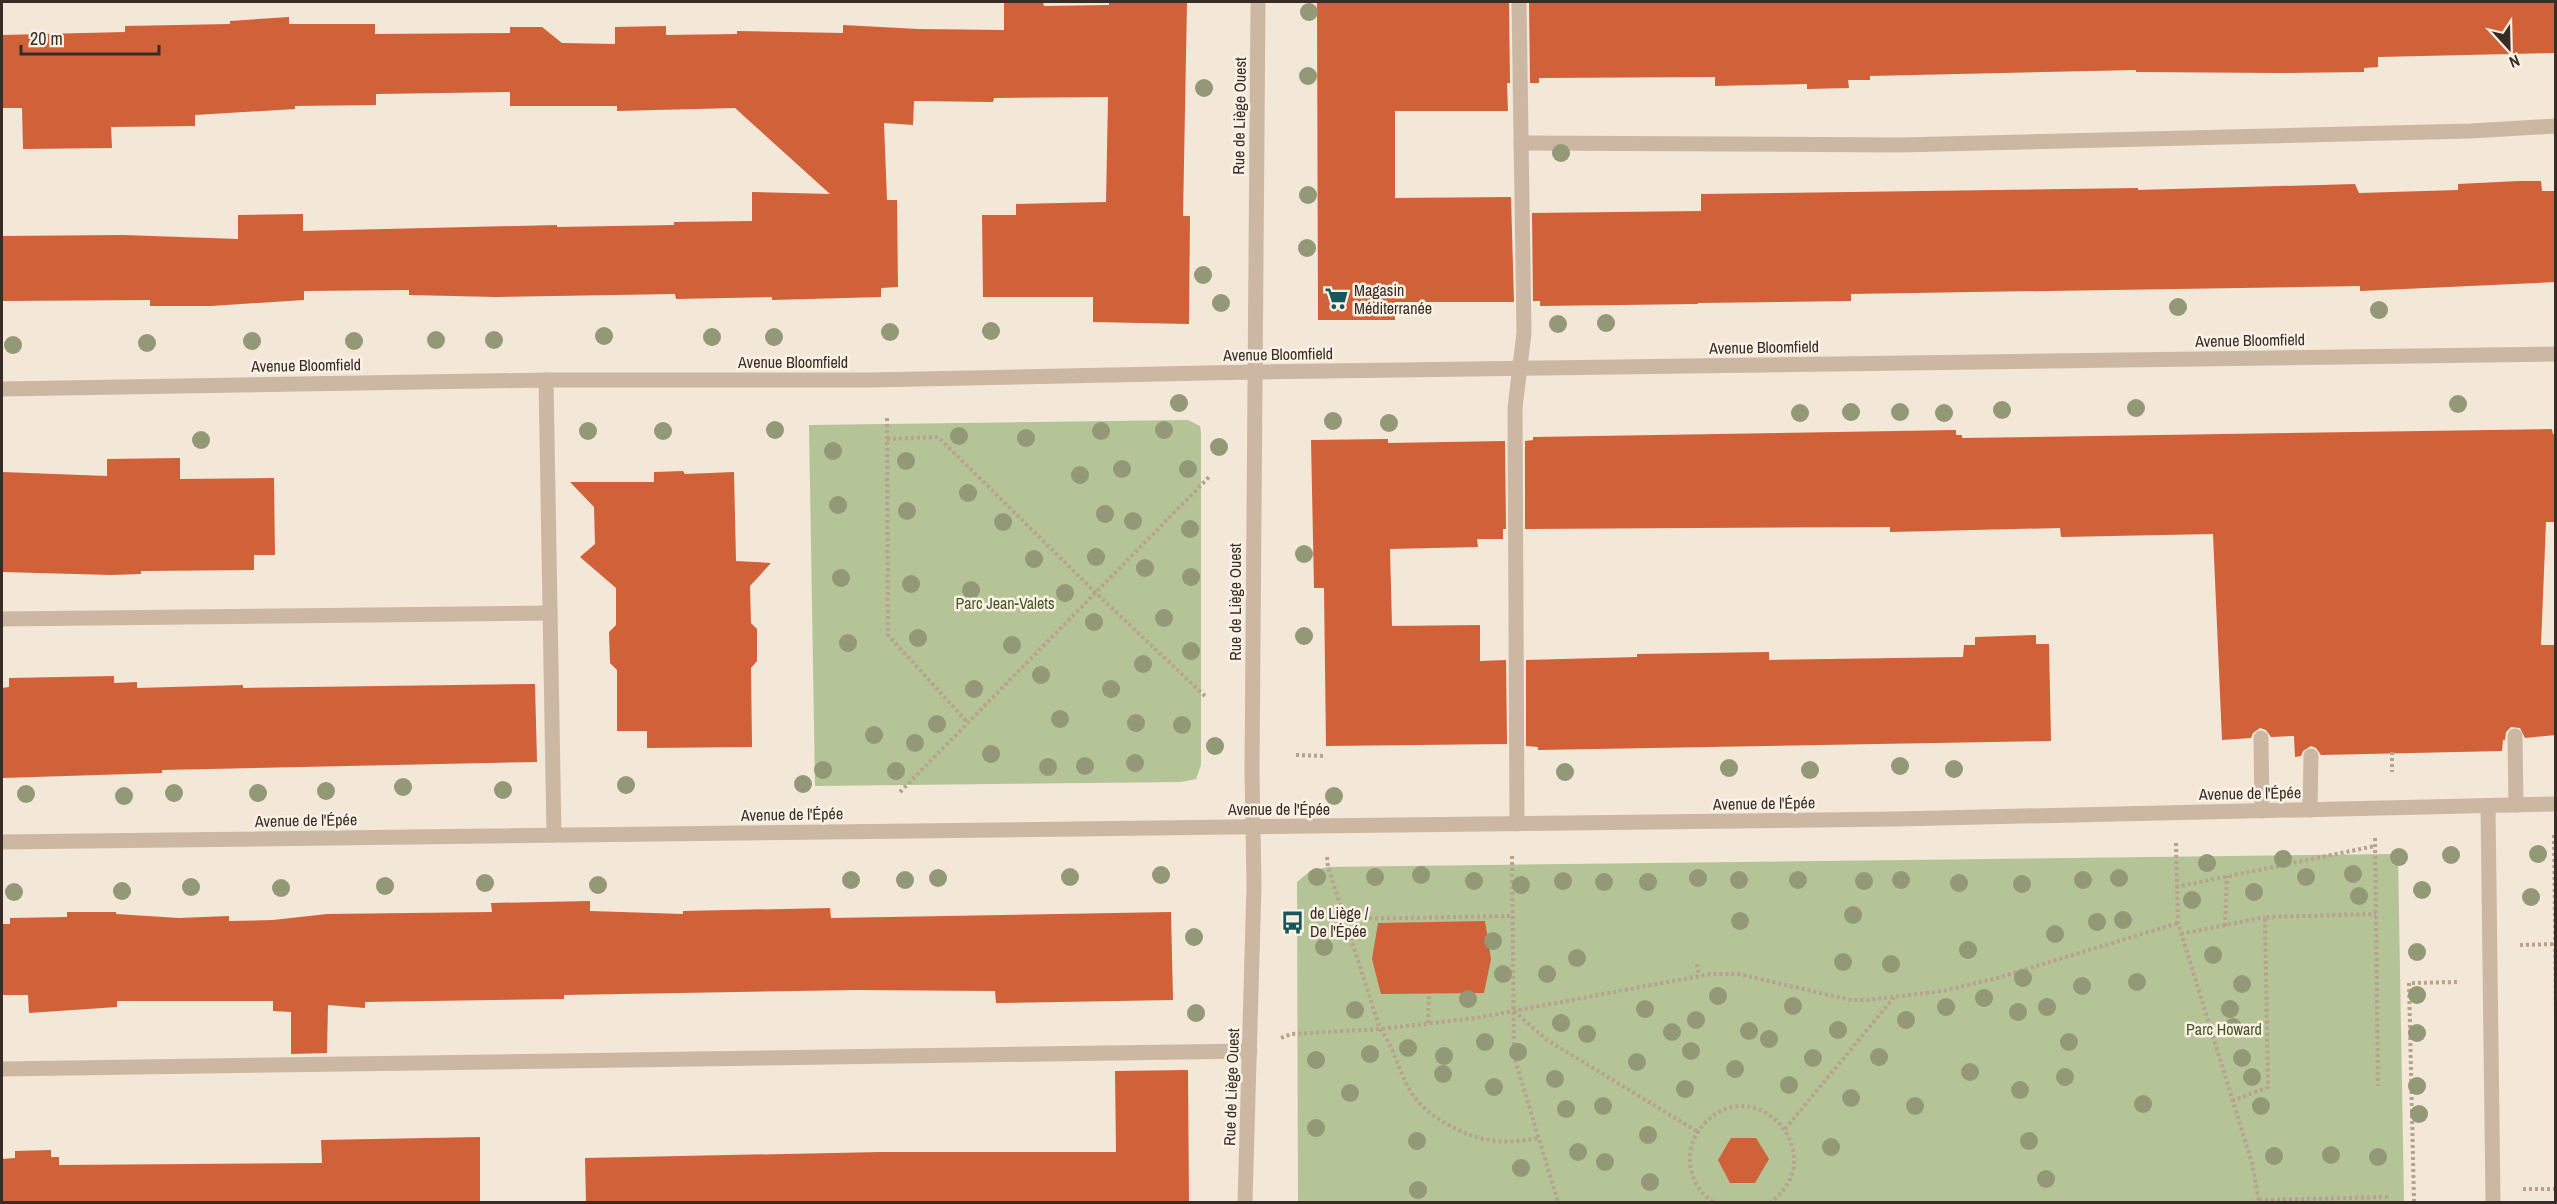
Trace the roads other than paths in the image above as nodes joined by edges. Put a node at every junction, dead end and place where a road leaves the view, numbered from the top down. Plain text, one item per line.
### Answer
1 (1258, 2) edge
2 (1519, 2) edge
3 (2556, 126) edge
4 (1521, 143) junction
5 (2556, 354) edge
6 (1518, 369) junction
7 (1255, 372) junction
8 (546, 380) junction
9 (2, 388) edge
10 (550, 613) junction
11 (2, 619) edge
12 (2515, 736) dead end
13 (2261, 738) dead end
14 (2311, 756) dead end
15 (2556, 804) edge
16 (2516, 805) junction
17 (2488, 806) junction
18 (2310, 810) junction
19 (2262, 811) junction
20 (1517, 824) junction
21 (1253, 828) junction
22 (554, 835) junction
23 (2, 842) edge
24 (1250, 1051) junction
25 (2, 1069) edge
26 (1245, 1203) edge
27 (2493, 1203) edge

1 - 7 street, Rue de Liège Ouest
2 - 4 street
3 - 4 street
4 - 6 street
5 - 6 street, Avenue Bloomfield
6 - 7 street, Avenue Bloomfield
6 - 20 street
7 - 8 street, Avenue Bloomfield
7 - 21 street, Rue de Liège Ouest
8 - 9 street, Avenue Bloomfield
8 - 10 street
10 - 11 street
10 - 22 street
12 - 16 street
13 - 19 street
14 - 18 street
15 - 16 street, Avenue de l'Épée
16 - 17 street, Avenue de l'Épée
17 - 18 street, Avenue de l'Épée
17 - 27 street
18 - 19 street, Avenue de l'Épée
19 - 20 street, Avenue de l'Épée
20 - 21 street, Avenue de l'Épée
21 - 22 street, Avenue de l'Épée
21 - 24 street, Rue de Liège Ouest
22 - 23 street, Avenue de l'Épée
24 - 25 street
24 - 26 street, Rue de Liège Ouest

